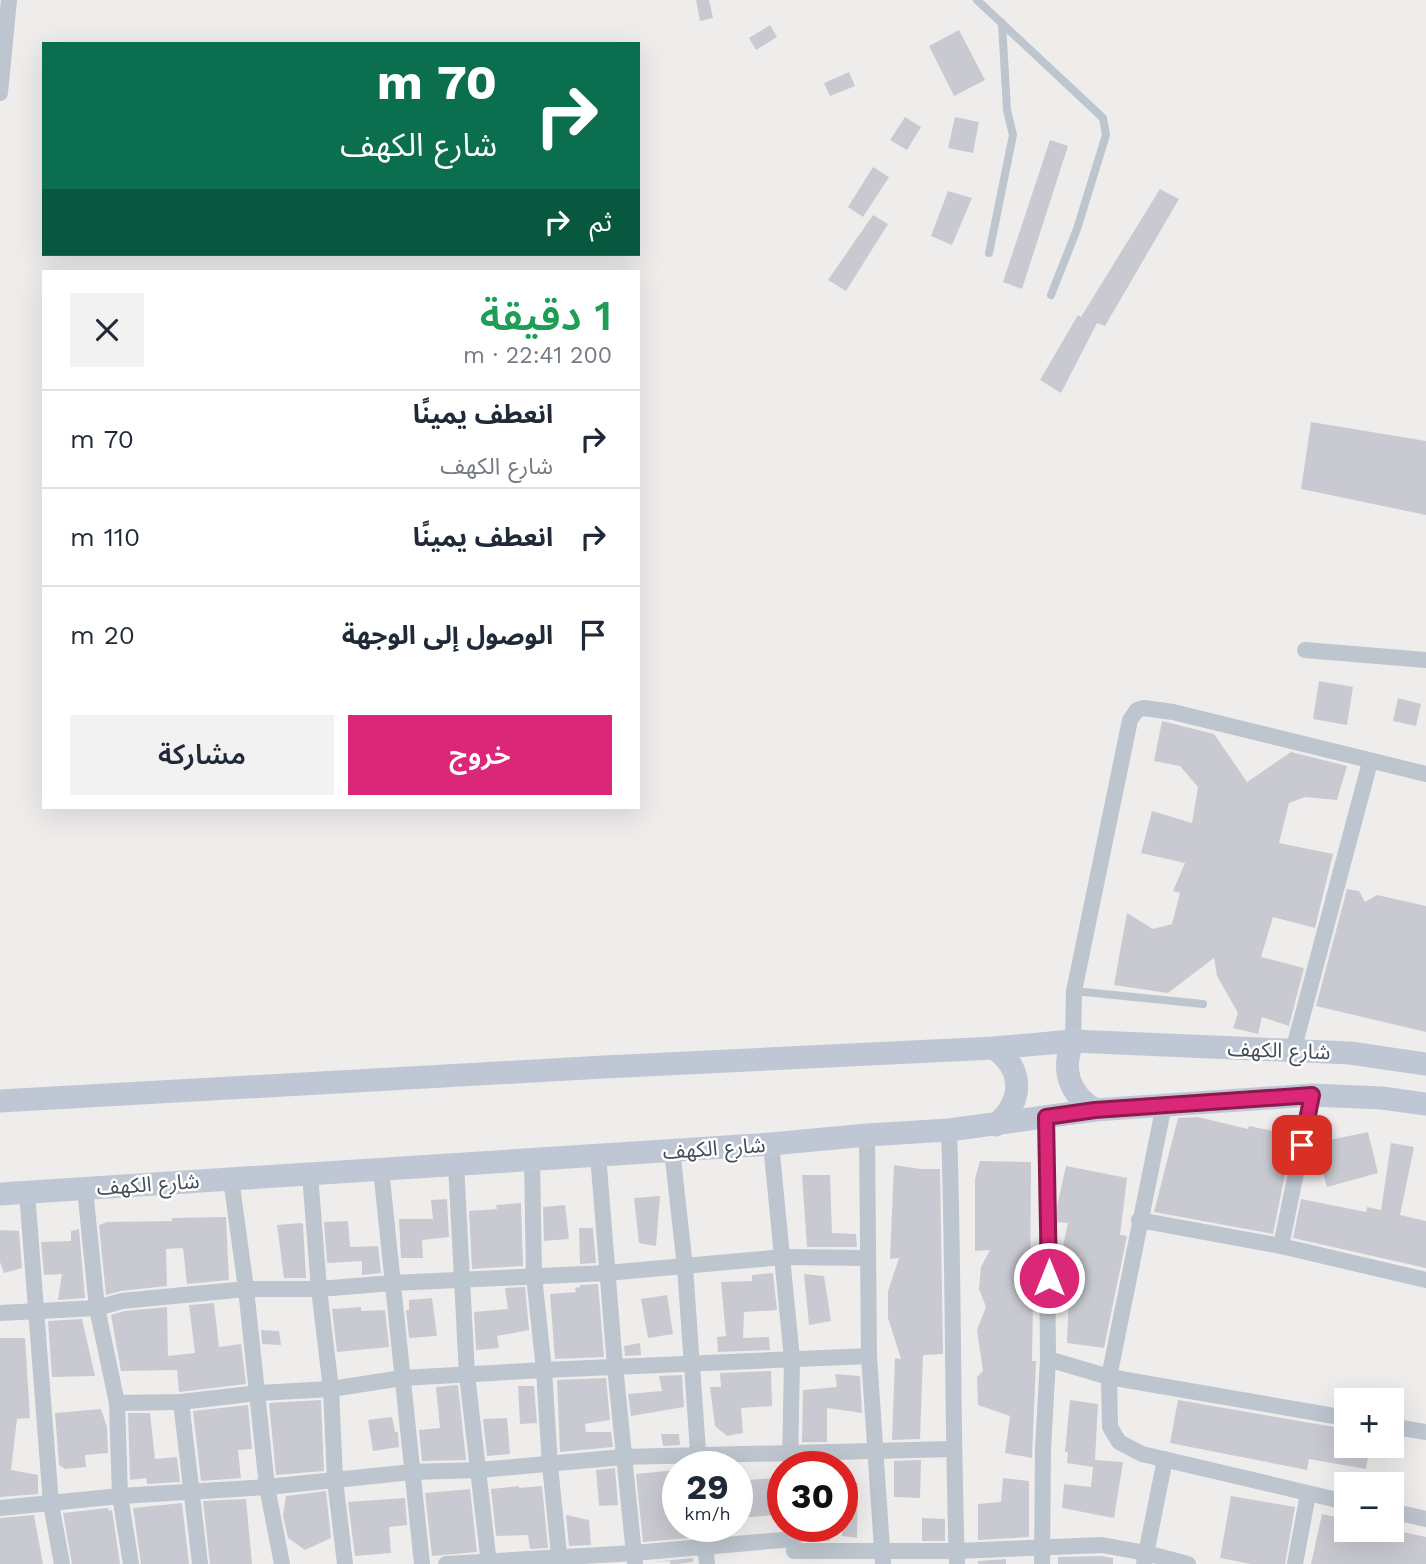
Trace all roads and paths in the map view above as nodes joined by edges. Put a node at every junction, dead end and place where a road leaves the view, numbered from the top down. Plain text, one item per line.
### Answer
1 (9, 0) edge
2 (977, 0) edge
3 (1002, 23) junction
4 (1, 85) edge
5 (989, 253) dead end
6 (1051, 295) dead end
7 (1305, 650) dead end
8 (1426, 660) edge
9 (1370, 762) junction
10 (1426, 774) edge
11 (1074, 991) junction
12 (1203, 1004) dead end
13 (1073, 1041) junction
14 (994, 1048) junction
15 (1293, 1051) junction
16 (1426, 1064) edge
17 (1312, 1095) junction
18 (0, 1101) edge
19 (1426, 1104) edge
20 (1164, 1105) junction
21 (1095, 1110) junction
22 (1046, 1117) junction
23 (996, 1125) junction
24 (949, 1130) junction
25 (867, 1135) junction
26 (771, 1144) junction
27 (672, 1150) junction
28 (598, 1155) junction
29 (532, 1159) junction
30 (456, 1164) junction
31 (381, 1169) junction
32 (310, 1174) junction
33 (231, 1179) junction
34 (85, 1189) junction
35 (27, 1192) junction
36 (1, 1194) edge
37 (1139, 1220) junction
38 (1281, 1246) junction
39 (783, 1257) junction
40 (867, 1258) junction
41 (685, 1267) junction
42 (607, 1273) junction
43 (534, 1276) junction
44 (463, 1279) junction
45 (1426, 1280) edge
46 (393, 1283) junction
47 (246, 1289) junction
48 (319, 1289) junction
49 (97, 1308) junction
50 (35, 1311) junction
51 (0, 1313) edge
52 (869, 1356) junction
53 (792, 1359) junction
54 (1048, 1359) junction
55 (692, 1362) junction
56 (615, 1366) junction
57 (544, 1370) junction
58 (467, 1375) junction
59 (1109, 1377) junction
60 (402, 1378) junction
61 (331, 1389) junction
62 (258, 1393) junction
63 (117, 1402) junction
64 (181, 1402) junction
65 (1334, 1416) edge
66 (1404, 1428) edge
67 (1426, 1432) edge
68 (953, 1449) junction
69 (698, 1451) edge
70 (790, 1451) edge
71 (876, 1451) junction
72 (858, 1453) edge
73 (623, 1457) junction
74 (662, 1459) edge
75 (1166, 1459) junction
76 (550, 1465) junction
77 (480, 1470) junction
78 (412, 1472) junction
79 (335, 1480) junction
80 (268, 1487) junction
81 (193, 1491) junction
82 (1308, 1494) junction
83 (120, 1496) junction
84 (1334, 1499) edge
85 (51, 1504) junction
86 (0, 1508) edge
87 (1404, 1514) edge
88 (1426, 1519) edge
89 (705, 1542) edge
90 (794, 1545) edge
91 (705, 1546) junction
92 (1041, 1547) junction
93 (883, 1557) edge
94 (957, 1557) edge
95 (634, 1558) edge
96 (1145, 1558) edge
97 (560, 1560) edge
98 (489, 1563) edge
99 (62, 1564) edge
100 (131, 1564) edge
101 (200, 1564) edge
102 (282, 1564) edge
103 (345, 1564) edge
104 (422, 1564) edge
105 (446, 1564) edge
106 (707, 1564) edge
107 (1042, 1564) edge
108 (1188, 1564) edge
109 (1295, 1564) edge

1 - 4 street
2 - 3 lane
3 - 5 lane
3 - 6 lane
7 - 8 street
9 - 10 street
9 - 11 street
9 - 15 street
11 - 12 lane
11 - 13 street
13 - 14 main road, شارع الكهف
13 - 15 main road, شارع الكهف
13 - 21 main road
14 - 18 main road, شارع الكهف
14 - 23 main road
15 - 16 main road, شارع الكهف
17 - 19 main road, شارع الكهف
17 - 20 main road, شارع الكهف
17 - 38 street
20 - 21 main road, شارع الكهف
20 - 37 street
21 - 22 main road, شارع الكهف
22 - 23 main road, شارع الكهف
22 - 54 street
23 - 24 main road, شارع الكهف
24 - 25 main road, شارع الكهف
24 - 68 street
25 - 26 main road, شارع الكهف
25 - 40 street
26 - 27 main road, شارع الكهف
26 - 39 street
27 - 28 main road, شارع الكهف
27 - 41 street
28 - 29 main road, شارع الكهف
28 - 42 street
29 - 30 main road, شارع الكهف
29 - 43 street
30 - 31 main road, شارع الكهف
30 - 44 street
31 - 32 main road, شارع الكهف
31 - 46 street
32 - 33 main road, شارع الكهف
32 - 48 street
33 - 34 main road, شارع الكهف
33 - 47 street
34 - 35 main road, شارع الكهف
34 - 49 street
35 - 36 main road, شارع الكهف
35 - 50 street
37 - 38 street
37 - 59 street
38 - 45 street
39 - 40 street
39 - 41 street
39 - 53 street
40 - 52 street
41 - 42 street
41 - 55 street
42 - 43 street
42 - 56 street
43 - 44 street
43 - 57 street
44 - 46 street
44 - 58 street
46 - 48 street
46 - 60 street
47 - 48 street
47 - 49 street
47 - 62 street
48 - 61 street
49 - 50 street
49 - 63 street
50 - 51 street
50 - 85 street
52 - 53 street
52 - 71 street
53 - 55 street
53 - 70 street
54 - 59 street
54 - 92 street
55 - 56 street
55 - 69 street
56 - 57 street
56 - 73 street
57 - 58 street
57 - 76 street
58 - 60 street
58 - 77 street
59 - 65 street
59 - 75 street
60 - 61 street
60 - 78 street
61 - 62 street
61 - 79 street
62 - 64 street
62 - 80 street
63 - 64 street
63 - 83 street
64 - 81 street
66 - 67 street
68 - 71 street
68 - 94 street
71 - 72 street
71 - 93 street
73 - 74 street
73 - 76 street
73 - 95 street
75 - 82 street
75 - 96 street
76 - 77 street
76 - 97 street
77 - 78 street
77 - 98 street
78 - 79 street
78 - 104 street
79 - 80 street
79 - 103 street
80 - 81 street
80 - 102 street
81 - 83 street
81 - 101 street
82 - 84 street
82 - 109 street
83 - 85 street
83 - 100 street
85 - 86 street
85 - 99 street
87 - 88 street
89 - 91 street
90 - 91 street
90 - 93 street
91 - 95 street
91 - 106 street
92 - 94 street
92 - 96 street
92 - 107 street
93 - 94 street
95 - 97 street
96 - 108 street
97 - 98 street
98 - 105 street

